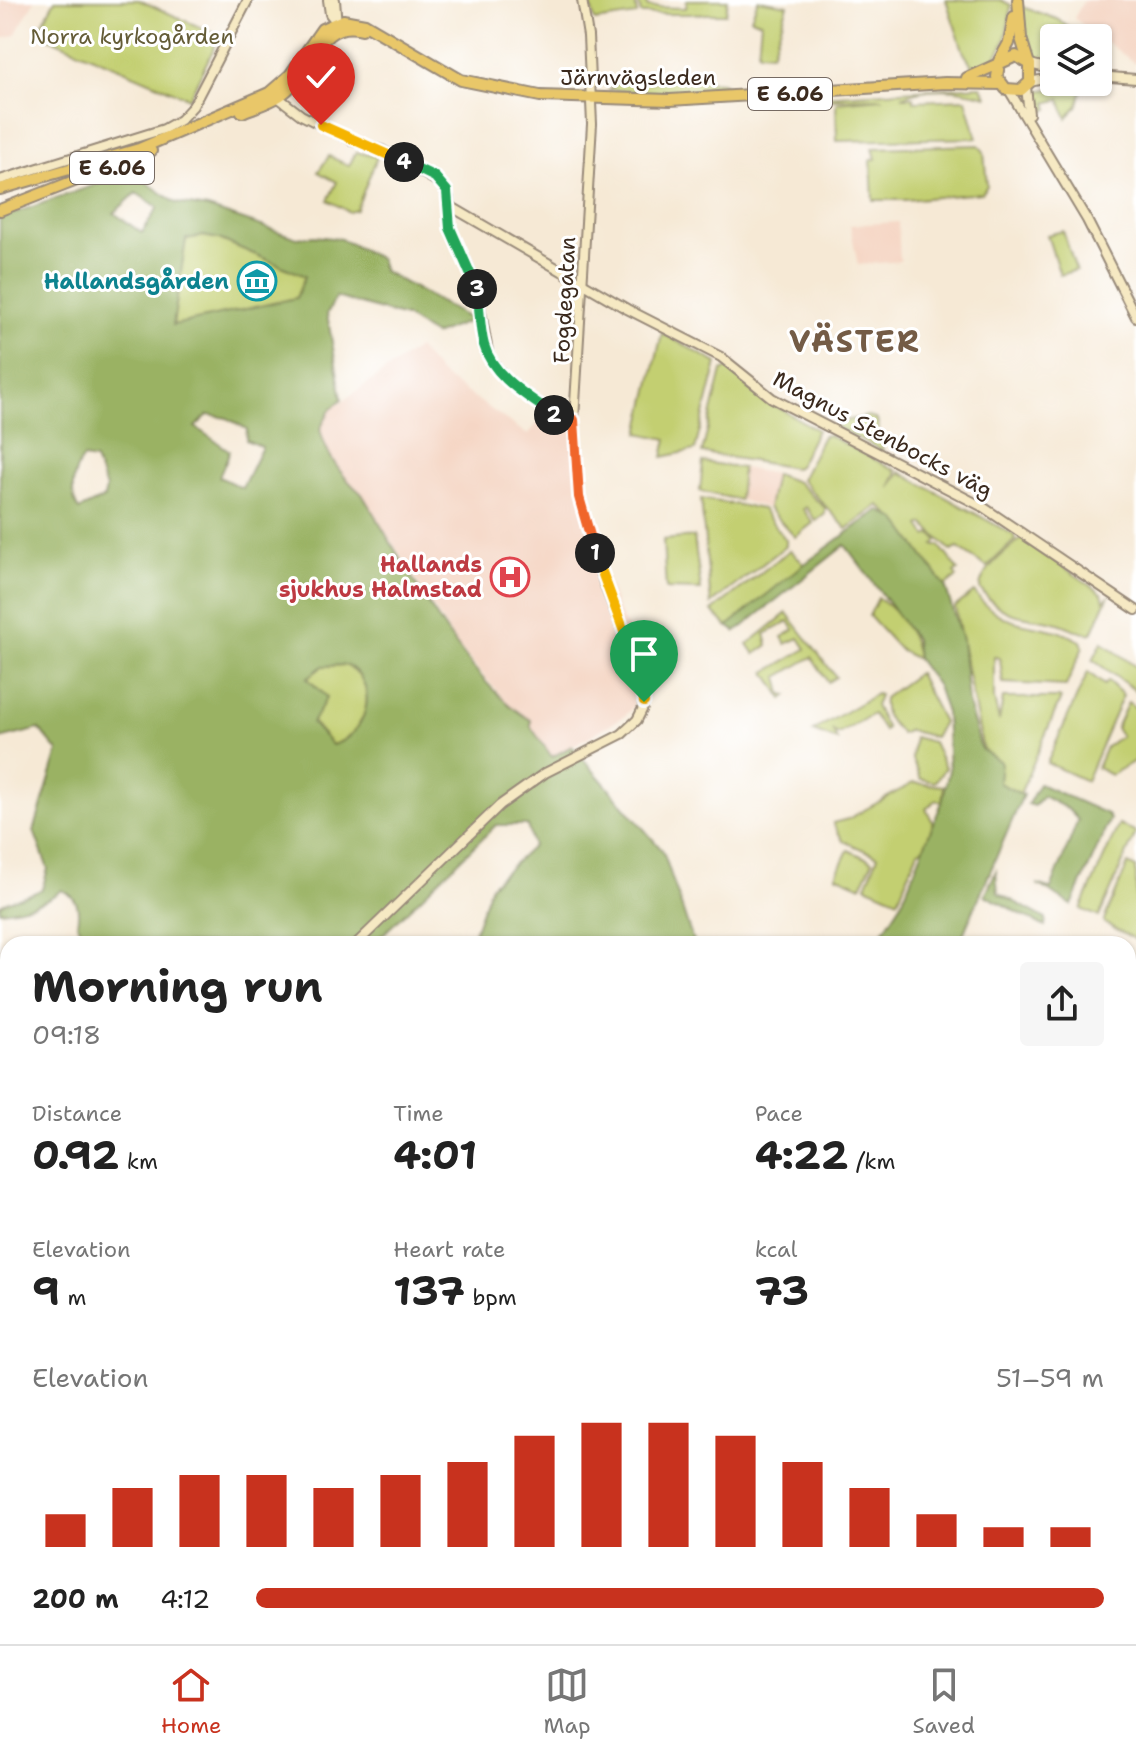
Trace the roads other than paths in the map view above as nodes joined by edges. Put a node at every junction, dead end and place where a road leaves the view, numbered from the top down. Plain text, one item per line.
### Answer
1 (248, 0) edge
2 (328, 0) edge
3 (335, 0) edge
4 (582, 0) edge
5 (1018, 0) edge
6 (1014, 17) junction
7 (338, 25) junction
8 (1000, 63) junction
9 (1030, 64) junction
10 (1040, 66) edge
11 (1112, 77) edge
12 (1136, 79) edge
13 (1040, 81) edge
14 (945, 83) junction
15 (1028, 85) junction
16 (1005, 87) junction
17 (276, 91) junction
18 (591, 98) junction
19 (1031, 123) junction
20 (139, 149) junction
21 (0, 180) edge
22 (0, 189) edge
23 (450, 202) junction
24 (0, 203) edge
25 (0, 210) edge
26 (583, 283) junction
27 (1136, 317) edge
28 (574, 420) junction
29 (1136, 610) edge
30 (364, 936) edge

1 - 21 street
2 - 7 street
3 - 7 street
4 - 18 street, Fogdegatan
5 - 6 highway
5 - 9 highway
6 - 8 highway
6 - 8 highway
7 - 17 highway, E 6.06
7 - 18 highway, Järnvägsleden / E 6.06
8 - 9 highway
8 - 14 highway, Järnvägsleden / E 6.06
8 - 16 highway
9 - 10 street
9 - 15 highway
11 - 12 street
13 - 15 street
14 - 16 highway, Järnvägsleden / E 6.06
14 - 18 highway, Järnvägsleden / E 6.06
15 - 16 highway, E 6.06
15 - 19 street
16 - 19 street
17 - 20 highway, E 6.06
17 - 23 street, Magnus Stenbocks väg
17 - 25 highway, E 6.06
18 - 26 street, Fogdegatan
19 - 27 street
20 - 22 highway, E 6.06
20 - 24 highway
23 - 26 street, Magnus Stenbocks väg
23 - 28 street
26 - 28 street, Fogdegatan
26 - 29 street, Magnus Stenbocks väg
28 - 30 street, Fogdegatan

